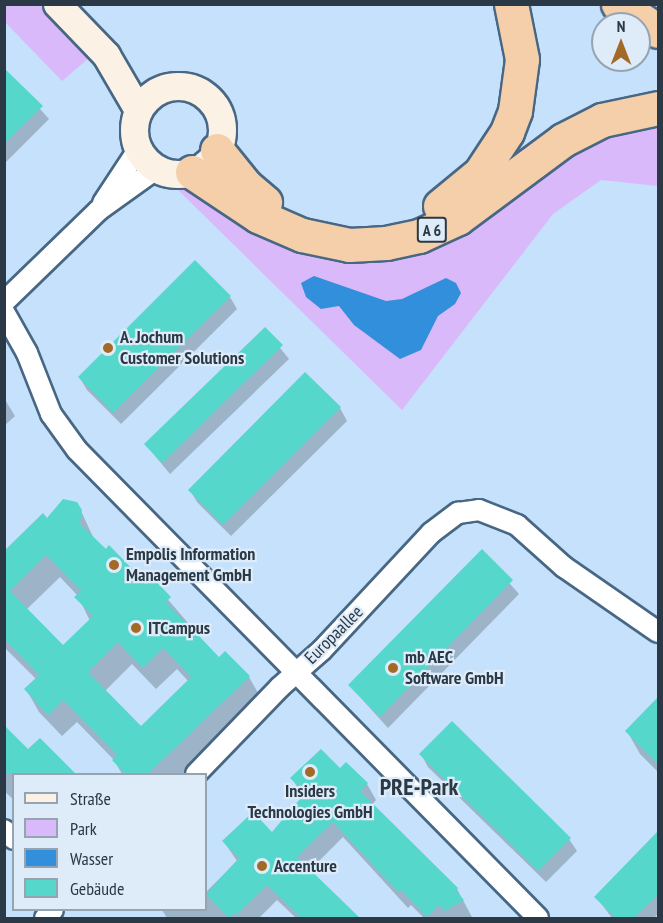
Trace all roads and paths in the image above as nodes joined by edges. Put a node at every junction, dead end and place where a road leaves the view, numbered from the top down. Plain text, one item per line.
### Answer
1 (57, 4) edge
2 (511, 4) edge
3 (618, 4) edge
4 (658, 31) edge
5 (106, 56) junction
6 (158, 90) junction
7 (658, 108) edge
8 (138, 110) junction
9 (217, 150) junction
10 (147, 159) junction
11 (192, 172) junction
12 (4, 302) edge
13 (4, 312) edge
14 (658, 632) edge
15 (297, 672) junction
16 (197, 773) edge
17 (538, 918) edge

1 - 5 main road
2 - 9 highway
3 - 4 highway
5 - 6 main road
5 - 8 main road
6 - 8 main road
6 - 9 main road
7 - 11 highway, A 6
8 - 10 main road
9 - 11 main road
10 - 11 main road
10 - 12 street
13 - 15 street, Europaallee
14 - 15 street, Europaallee
15 - 16 street
15 - 17 street

